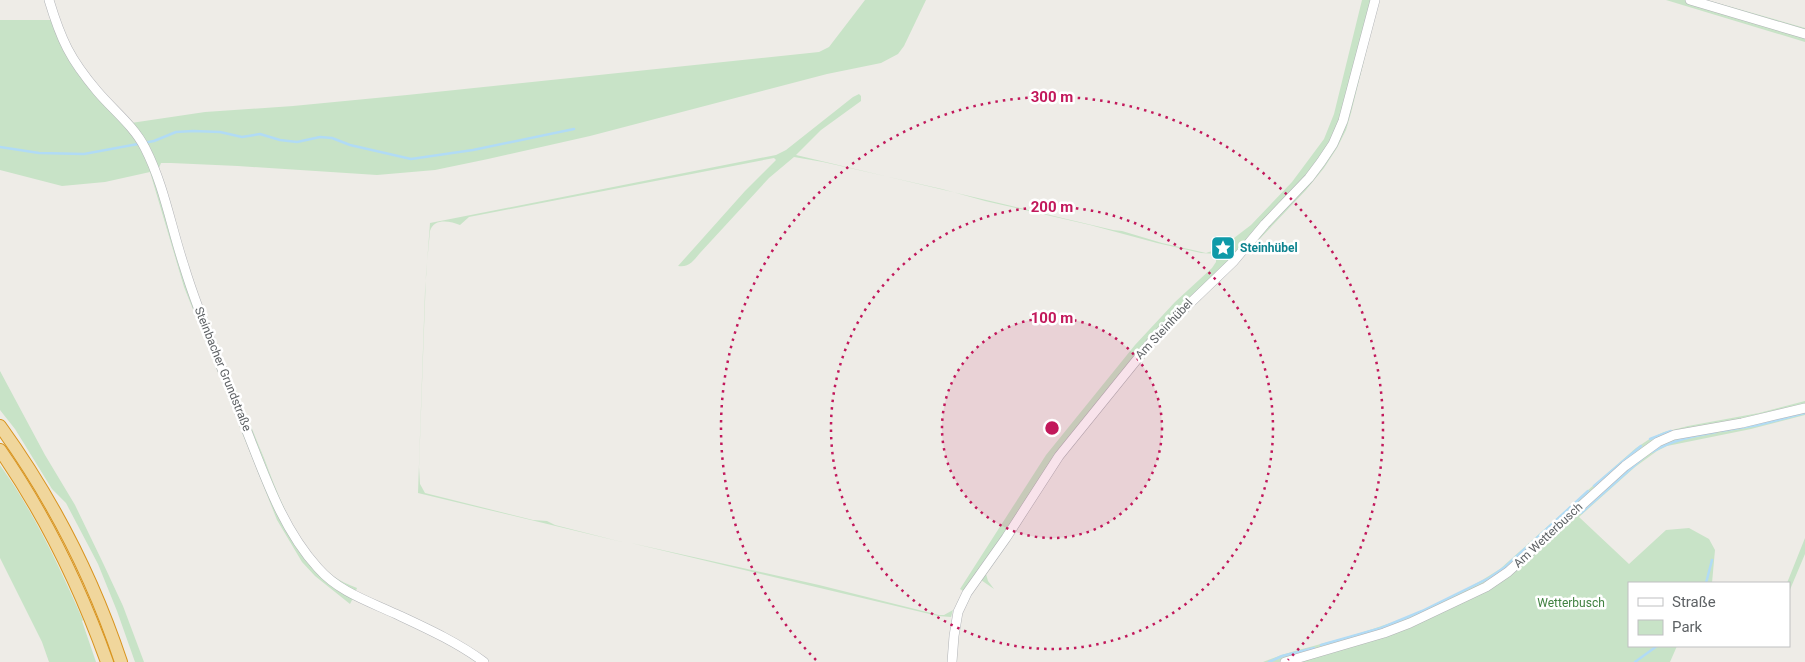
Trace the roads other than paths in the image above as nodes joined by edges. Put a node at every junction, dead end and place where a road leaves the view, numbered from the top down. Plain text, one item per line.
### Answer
1 (49, 0) edge
2 (1375, 0) edge
3 (1690, 0) edge
4 (1805, 34) edge
5 (1805, 408) edge
6 (0, 426) edge
7 (0, 450) edge
8 (107, 662) edge
9 (121, 662) edge
10 (484, 662) edge
11 (952, 662) edge
12 (1285, 662) edge

1 - 10 street, Steinbacher Grundstraße
2 - 11 street, Am Steinhübel
3 - 4 street
5 - 12 street, Am Wetterbusch
6 - 9 highway
7 - 8 highway

